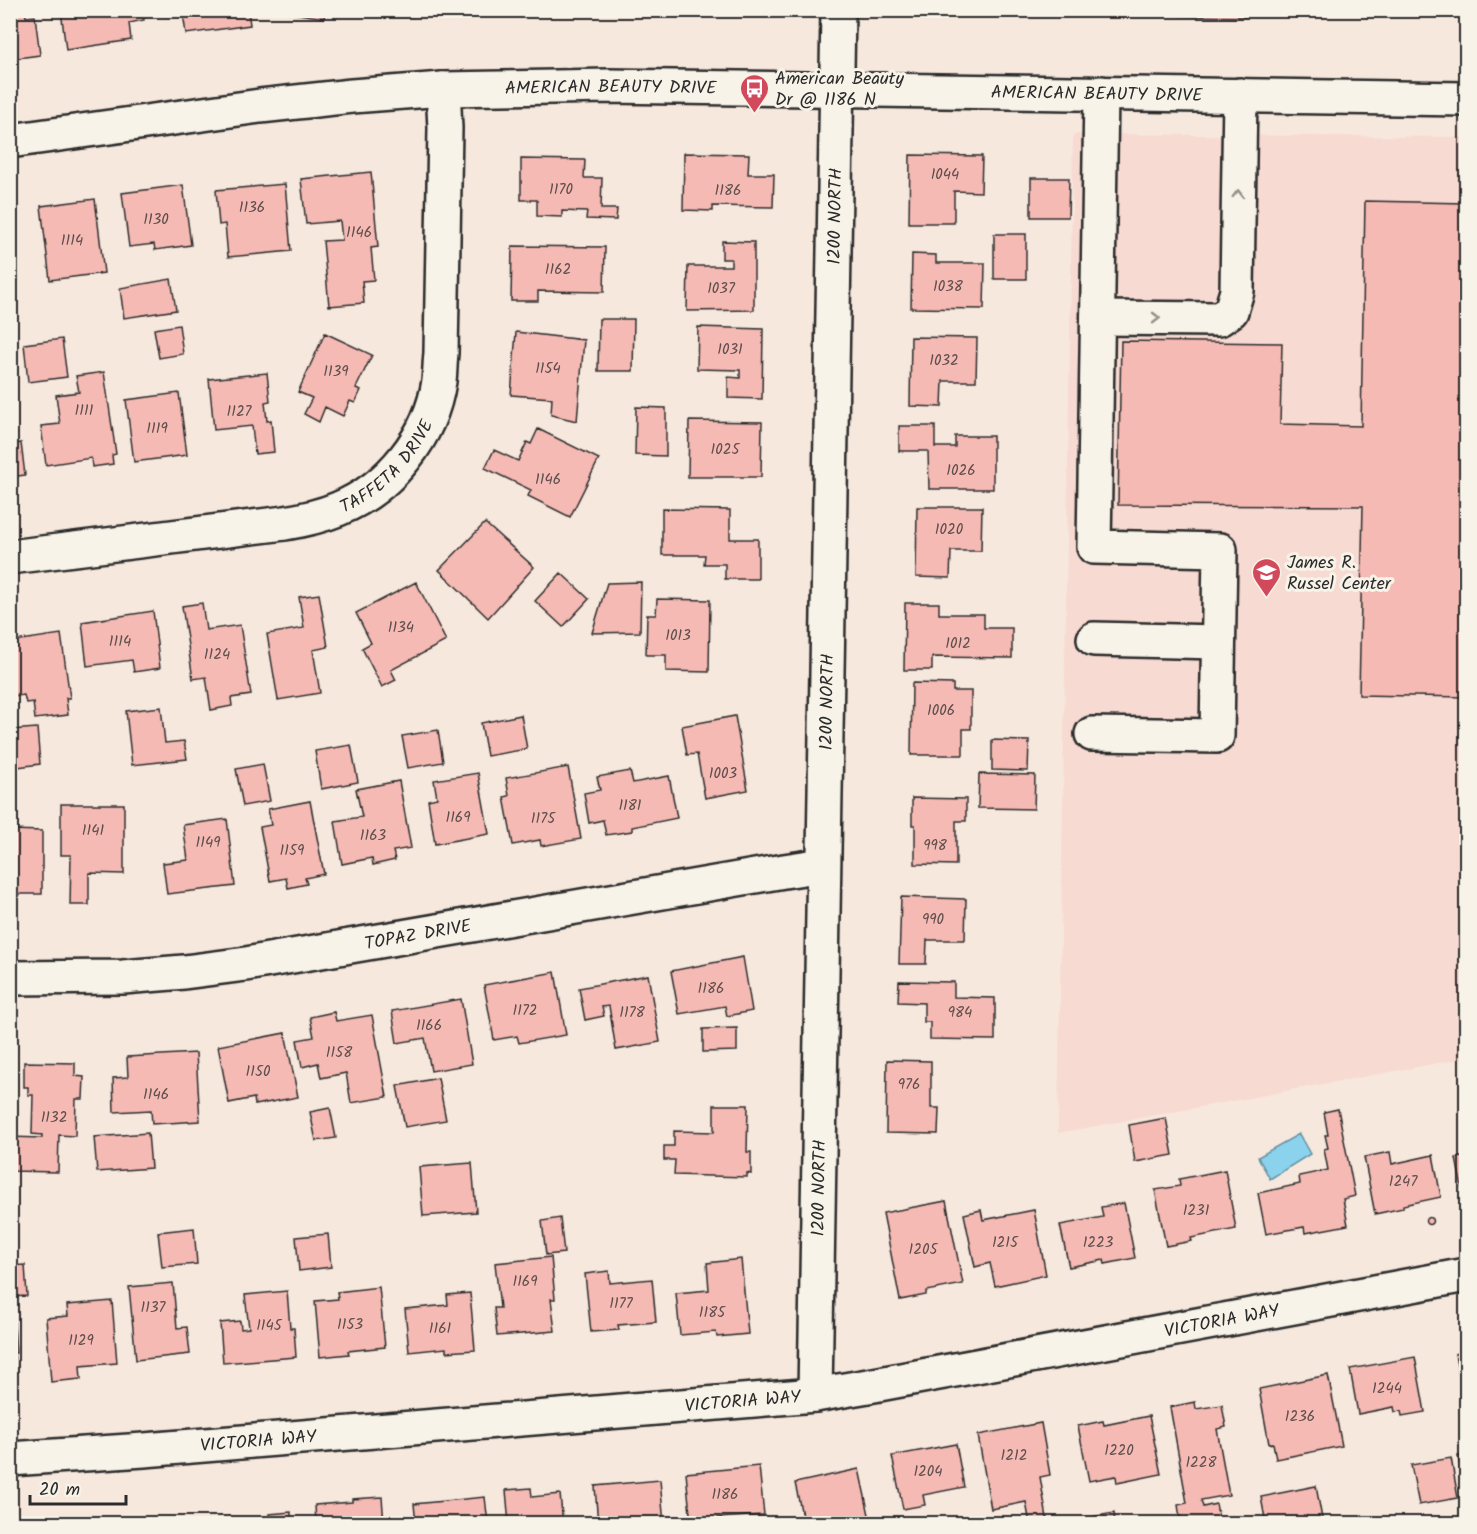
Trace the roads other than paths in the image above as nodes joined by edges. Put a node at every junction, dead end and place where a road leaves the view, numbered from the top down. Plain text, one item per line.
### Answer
1 (838, 10) edge
2 (443, 89) junction
3 (836, 89) junction
4 (1101, 93) junction
5 (1240, 95) junction
6 (1467, 99) edge
7 (10, 141) edge
8 (1098, 318) junction
9 (10, 557) edge
10 (1094, 639) dead end
11 (1218, 642) junction
12 (1092, 734) dead end
13 (823, 865) junction
14 (10, 978) edge
15 (1467, 1275) edge
16 (814, 1395) junction
17 (10, 1459) edge

1 - 3 street, 1200 NORTH
2 - 3 street, AMERICAN BEAUTY DRIVE
2 - 7 street, AMERICAN BEAUTY DRIVE
2 - 9 street, TAFFETA DRIVE
3 - 4 street, AMERICAN BEAUTY DRIVE
3 - 13 street, 1200 NORTH
4 - 5 street, AMERICAN BEAUTY DRIVE
4 - 8 street
5 - 6 street, AMERICAN BEAUTY DRIVE
8 -> 5 street
8 - 11 street
10 - 11 street
11 - 12 street
13 - 14 street, TOPAZ DRIVE
13 - 16 street, 1200 NORTH
15 - 16 street, VICTORIA WAY
16 - 17 street, VICTORIA WAY

